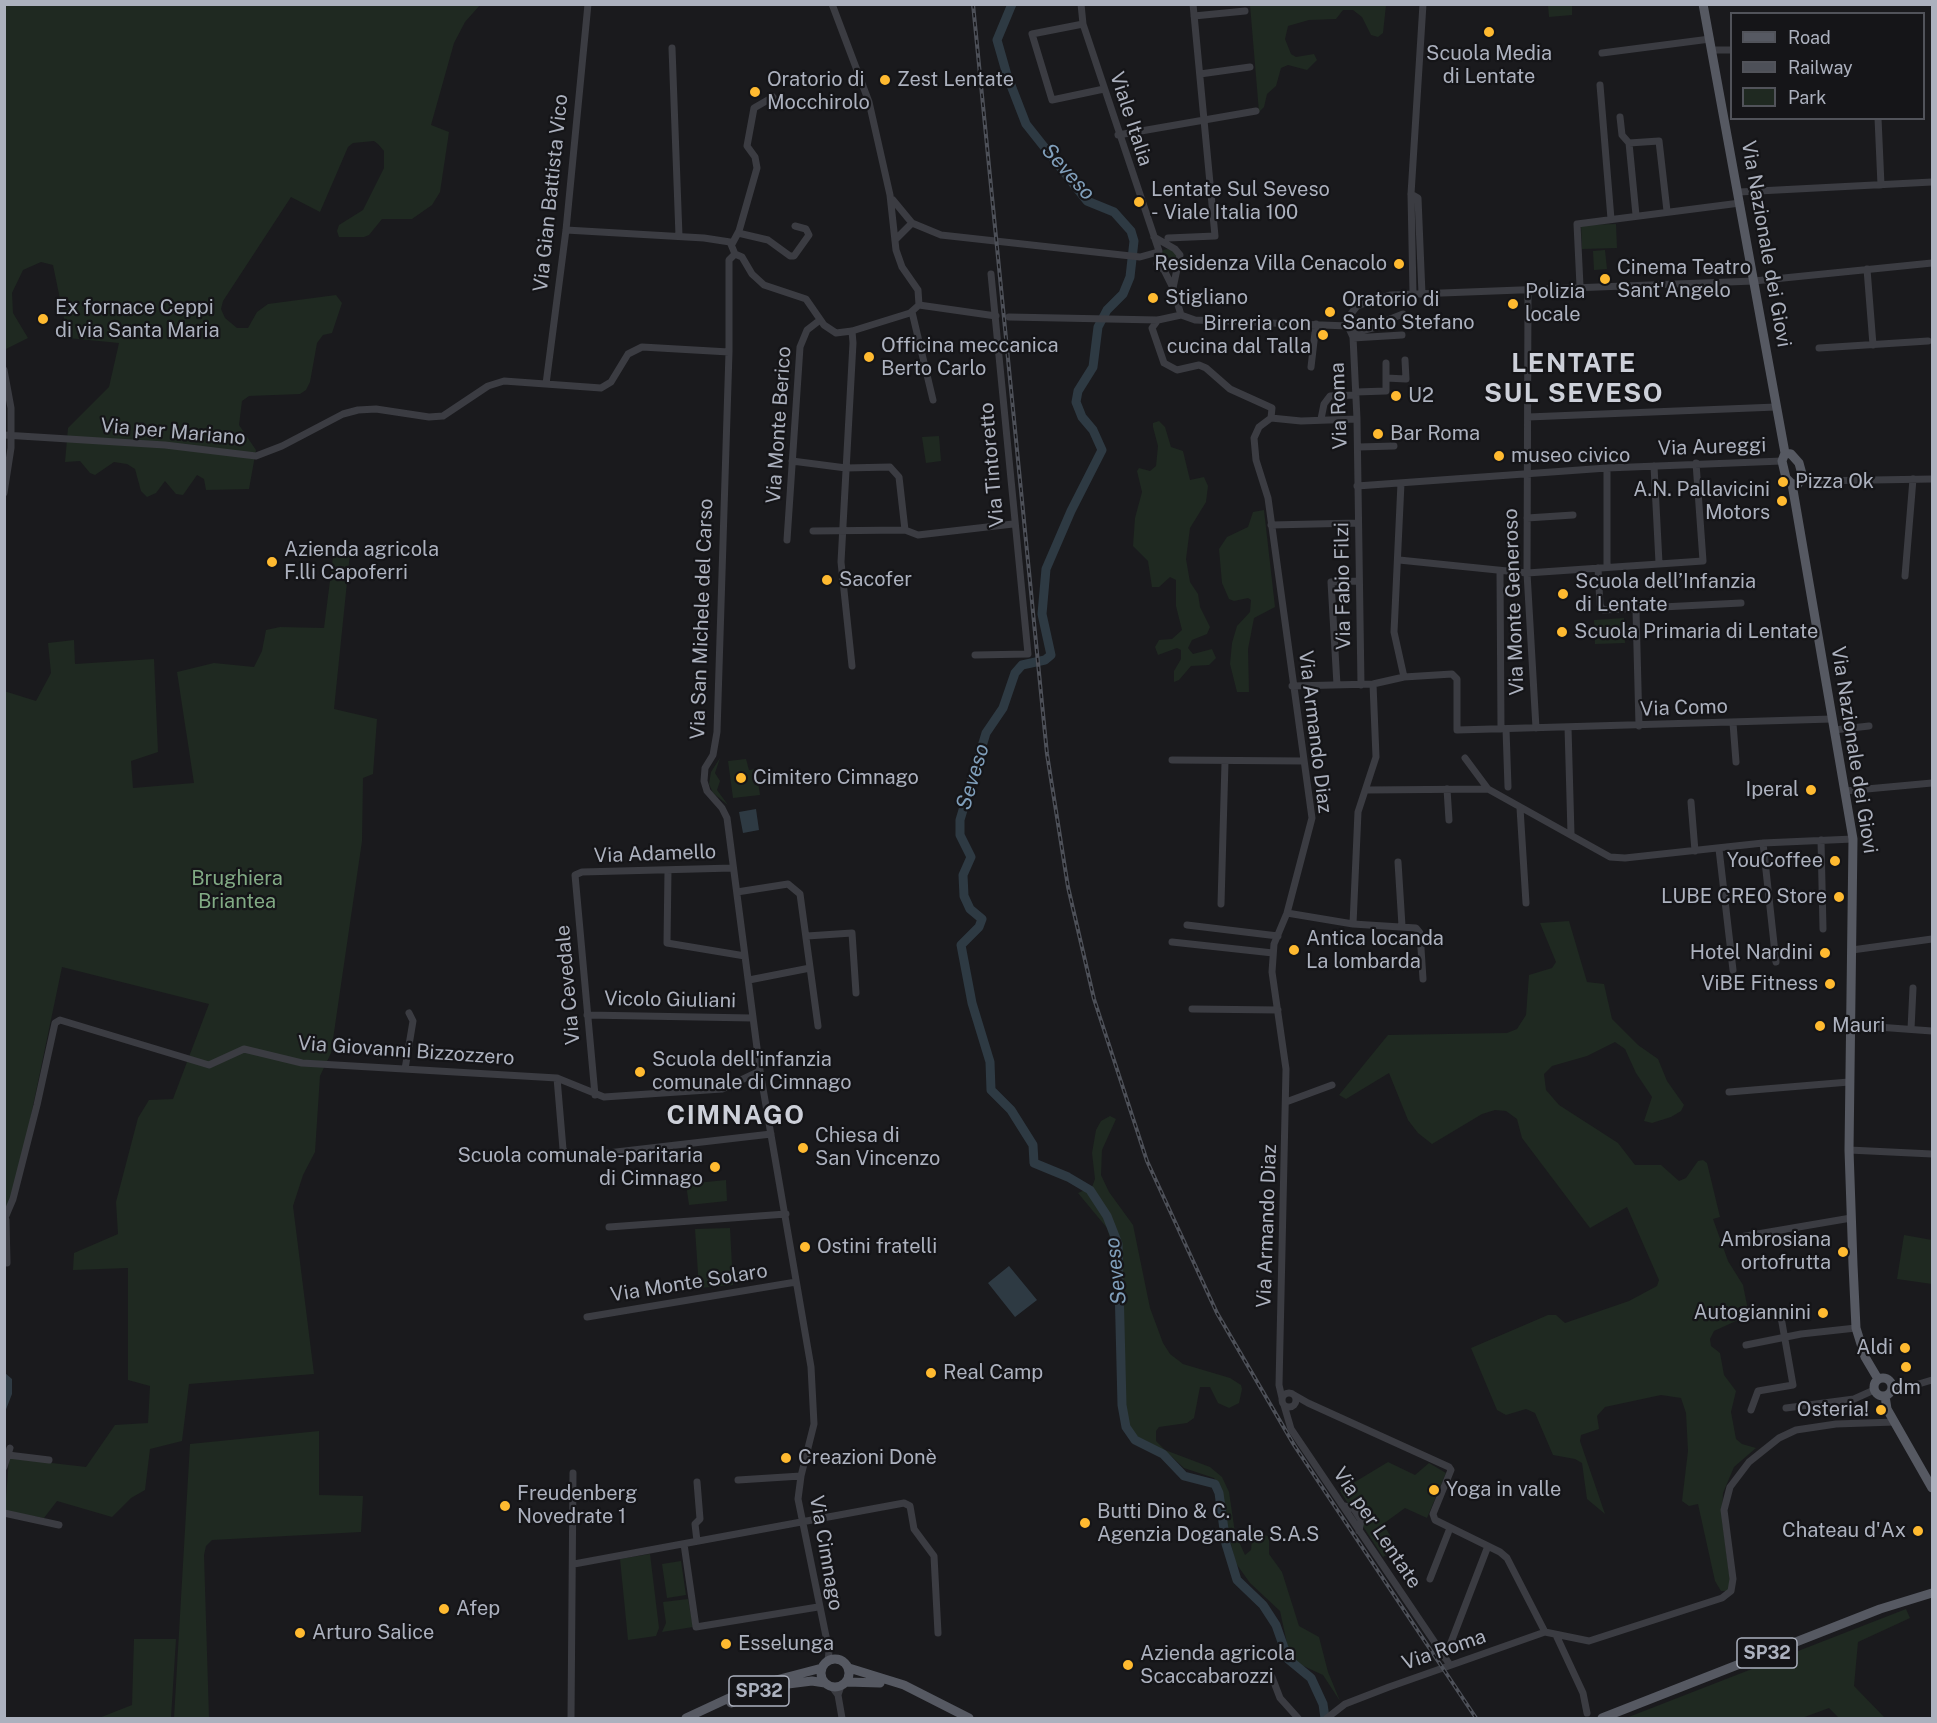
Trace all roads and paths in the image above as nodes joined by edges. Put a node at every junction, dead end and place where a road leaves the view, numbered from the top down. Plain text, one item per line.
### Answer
1 (588, 4) edge
2 (832, 4) edge
3 (1081, 4) edge
4 (1086, 4) edge
5 (1193, 4) edge
6 (1423, 4) edge
7 (1703, 4) edge
8 (1245, 11) dead end
9 (1082, 15) junction
10 (1194, 16) junction
11 (1083, 24) junction
12 (1710, 39) junction
13 (672, 48) dead end
14 (1713, 50) junction
15 (1730, 50) edge
16 (1602, 53) dead end
17 (1250, 67) dead end
18 (1200, 74) junction
19 (1599, 85) dead end
20 (1104, 88) junction
21 (773, 97) dead end
22 (1256, 111) dead end
23 (1620, 117) dead end
24 (1204, 118) junction
25 (1878, 120) edge
26 (1119, 135) junction
27 (1629, 143) junction
28 (1932, 182) edge
29 (1881, 185) junction
30 (1739, 192) junction
31 (1411, 194) junction
32 (890, 195) junction
33 (1740, 203) junction
34 (1667, 211) junction
35 (1636, 215) junction
36 (1611, 219) junction
37 (909, 220) junction
38 (795, 226) dead end
39 (895, 228) junction
40 (566, 230) junction
41 (1151, 232) junction
42 (738, 233) junction
43 (679, 236) junction
44 (1168, 238) dead end
45 (895, 240) junction
46 (732, 244) junction
47 (1168, 247) junction
48 (1159, 252) junction
49 (735, 254) junction
50 (1140, 257) junction
51 (1932, 263) edge
52 (1162, 268) junction
53 (1176, 268) junction
54 (1867, 269) junction
55 (991, 274) dead end
56 (1754, 280) junction
57 (1580, 286) junction
58 (1173, 288) junction
59 (1528, 291) junction
60 (1413, 294) junction
61 (1422, 294) junction
62 (919, 305) junction
63 (912, 312) junction
64 (1403, 314) dead end
65 (1181, 315) junction
66 (996, 316) junction
67 (1010, 317) dead end
68 (820, 320) junction
69 (1158, 320) junction
70 (1316, 324) junction
71 (1348, 326) junction
72 (852, 331) junction
73 (1402, 335) dead end
74 (1353, 336) junction
75 (1928, 341) dead end
76 (1873, 345) junction
77 (1819, 348) dead end
78 (729, 352) junction
79 (1405, 360) dead end
80 (1386, 363) dead end
81 (1311, 367) dead end
82 (4, 370) edge
83 (1386, 378) junction
84 (546, 384) junction
85 (1356, 396) junction
86 (933, 400) dead end
87 (1776, 407) junction
88 (1528, 417) junction
89 (1271, 418) junction
90 (1321, 419) junction
91 (1357, 419) junction
92 (8, 435) edge
93 (1394, 446) dead end
94 (1358, 447) junction
95 (1783, 457) junction
96 (792, 461) junction
97 (1695, 463) junction
98 (1654, 466) junction
99 (846, 468) junction
100 (1607, 468) junction
101 (1527, 475) junction
102 (1802, 479) junction
103 (1913, 479) junction
104 (1932, 479) edge
105 (1401, 483) junction
106 (1792, 484) junction
107 (1357, 486) junction
108 (4, 493) edge
109 (1573, 515) dead end
110 (1527, 518) junction
111 (1358, 523) junction
112 (1014, 524) junction
113 (1271, 525) junction
114 (905, 530) junction
115 (813, 531) dead end
116 (842, 531) junction
117 (787, 540) dead end
118 (1399, 560) junction
119 (1659, 563) junction
120 (1607, 566) junction
121 (1598, 568) junction
122 (1500, 571) junction
123 (1527, 573) junction
124 (1905, 576) dead end
125 (1359, 581) junction
126 (1741, 603) dead end
127 (1636, 610) junction
128 (975, 655) dead end
129 (852, 666) dead end
130 (1404, 677) junction
131 (1373, 684) junction
132 (1337, 685) junction
133 (1361, 685) junction
134 (1292, 686) junction
135 (1832, 719) junction
136 (1733, 723) junction
137 (1639, 726) junction
138 (1869, 726) dead end
139 (1568, 727) junction
140 (1536, 728) junction
141 (1504, 729) junction
142 (1834, 730) junction
143 (1465, 758) dead end
144 (1172, 760) dead end
145 (1304, 761) junction
146 (1225, 762) junction
147 (1736, 762) dead end
148 (1932, 783) edge
149 (1508, 786) dead end
150 (1447, 789) junction
151 (1488, 789) junction
152 (1366, 790) junction
153 (1845, 791) junction
154 (1691, 802) dead end
155 (1520, 808) junction
156 (1449, 820) dead end
157 (1571, 834) junction
158 (1853, 839) junction
159 (1821, 840) junction
160 (1763, 843) junction
161 (1719, 849) junction
162 (1695, 851) junction
163 (1398, 862) dead end
164 (733, 868) junction
165 (668, 870) junction
166 (578, 873) joint
167 (737, 892) junction
168 (1526, 903) dead end
169 (1221, 904) dead end
170 (1287, 913) junction
171 (1353, 924) junction
172 (1187, 925) dead end
173 (1402, 926) junction
174 (1823, 929) dead end
175 (807, 936) junction
176 (1278, 936) junction
177 (1932, 939) edge
178 (1172, 942) dead end
179 (1852, 950) junction
180 (1273, 953) junction
181 (745, 956) junction
182 (1776, 962) dead end
183 (810, 968) junction
184 (1733, 969) dead end
185 (1423, 979) dead end
186 (748, 980) junction
187 (1913, 988) dead end
188 (856, 993) dead end
189 (1192, 1009) dead end
190 (1278, 1010) junction
191 (410, 1013) dead end
192 (587, 1015) junction
193 (752, 1018) junction
194 (1850, 1024) junction
195 (818, 1026) dead end
196 (1911, 1029) junction
197 (1932, 1031) edge
198 (405, 1069) junction
199 (760, 1071) junction
200 (557, 1078) junction
201 (1850, 1082) junction
202 (1332, 1085) dead end
203 (1729, 1092) dead end
204 (595, 1095) junction
205 (1286, 1102) junction
206 (771, 1134) junction
207 (1849, 1150) junction
208 (1932, 1154) edge
209 (786, 1214) junction
210 (1851, 1218) junction
211 (5, 1220) edge
212 (609, 1227) dead end
213 (1740, 1237) dead end
214 (7, 1263) dead end
215 (796, 1282) junction
216 (587, 1317) dead end
217 (1780, 1317) dead end
218 (1856, 1328) junction
219 (1784, 1337) junction
220 (1746, 1345) dead end
221 (809, 1354) joint
222 (1878, 1379) junction
223 (1932, 1380) edge
224 (1279, 1385) junction
225 (1892, 1387) junction
226 (1874, 1390) junction
227 (1292, 1394) junction
228 (1885, 1396) junction
229 (1283, 1402) junction
230 (1308, 1403) junction
231 (1294, 1405) junction
232 (1786, 1408) dead end
233 (1751, 1410) dead end
234 (1289, 1420) junction
235 (1895, 1422) junction
236 (49, 1460) dead end
237 (4, 1467) edge
238 (573, 1473) dead end
239 (801, 1476) junction
240 (738, 1480) dead end
241 (697, 1482) dead end
242 (1932, 1488) edge
243 (4, 1513) edge
244 (801, 1524) junction
245 (59, 1525) dead end
246 (1450, 1528) junction
247 (697, 1541) junction
248 (684, 1544) junction
249 (1488, 1546) junction
250 (574, 1563) junction
251 (1430, 1579) dead end
252 (1932, 1593) edge
253 (818, 1607) junction
254 (1545, 1632) junction
255 (938, 1633) dead end
256 (1556, 1635) junction
257 (1445, 1658) junction
258 (829, 1660) junction
259 (1450, 1665) junction
260 (849, 1668) junction
261 (1272, 1677) dead end
262 (837, 1687) junction
263 (956, 1712) junction
264 (1587, 1713) dead end
265 (571, 1719) edge
266 (686, 1719) edge
267 (699, 1719) edge
268 (842, 1719) edge
269 (969, 1719) edge
270 (1298, 1719) edge
271 (1327, 1719) edge
272 (1602, 1719) edge

1 - 40 street, Via Gian Battista Vico
2 - 32 street
3 - 9 street, Viale Italia
4 - 9 street, Viale Italia
5 - 10 street
6 - 31 street
7 - 12 main road, Via Nazionale dei Giovi
8 - 10 street
9 - 11 street, Viale Italia
10 - 18 street
11 - 20 street, Viale Italia
11 - 20 street
12 - 14 main road, Via Nazionale dei Giovi
12 - 16 street
13 - 43 street
14 - 15 street
14 - 30 main road, Via Nazionale dei Giovi
17 - 18 street
18 - 24 street
19 - 36 street
20 - 26 street, Viale Italia
21 - 42 street
22 - 24 street
23 - 27 street
24 - 26 street
24 - 44 street
25 - 29 street
26 - 41 street, Viale Italia
27 - 34 street
27 - 35 street
28 - 29 street
29 - 30 street
30 - 33 main road, Via Nazionale dei Giovi
31 - 60 street
31 - 61 street
32 - 37 street
32 - 39 street
33 - 34 street
33 - 56 main road, Via Nazionale dei Giovi
34 - 35 street
35 - 36 street
36 - 57 street
37 - 39 street
37 - 45 street
37 - 50 street
38 - 42 street
39 - 45 street
40 - 43 street
40 - 84 street, Via Gian Battista Vico
41 - 47 street, Viale Italia
41 - 48 street, Viale Italia
42 - 46 street
43 - 46 street
45 - 62 street
46 - 49 street
47 - 48 street
47 - 53 street, Viale Italia
48 - 50 street
48 - 52 street, Viale Italia
49 - 68 street
49 - 78 street, Via San Michele del Carso
50 - 52 street
51 - 54 street
52 - 53 street
52 - 58 street, Viale Italia
53 - 58 street, Viale Italia
54 - 56 street
54 - 76 street
55 - 66 street, Via Tintoretto
56 - 57 street
56 - 87 main road, Via Nazionale dei Giovi
57 - 59 street
58 - 65 street, Viale Italia
59 - 61 street
59 - 88 street, Via Monte Generoso
60 - 61 street
60 - 71 street
62 - 63 street
62 - 66 street
63 - 72 street
63 - 86 street
64 - 74 street
65 - 69 street
65 - 70 street
66 - 112 street, Via Tintoretto
67 - 69 street
68 - 72 street
68 - 96 street, Via Monte Berico
69 - 89 street
70 - 71 street
70 - 81 street
71 - 74 street, Via Roma
72 - 99 street
73 - 74 street
74 - 85 street, Via Roma
75 - 76 street
76 - 77 street
78 - 84 street, Via per Mariano
78 - 164 street, Via San Michele del Carso
79 - 83 street
80 - 83 street
82 - 92 street
83 - 85 street
84 - 92 street, Via per Mariano
85 - 90 street
85 - 91 street, Via Roma
87 - 88 street
87 - 95 main road, Via Nazionale dei Giovi
88 - 101 street, Via Monte Generoso
89 - 90 street
89 - 113 street, Via Armando Diaz
90 - 91 street
91 - 94 street, Via Roma
92 - 108 street
93 - 94 street
94 - 107 street, Via Roma
95 - 97 street, Via Aureggi
95 - 102 main road, Via Nazionale dei Giovi
95 - 106 main road, Via Nazionale dei Giovi
96 - 99 street
96 - 117 street, Via Monte Berico
97 - 98 street, Via Aureggi
97 - 119 street
98 - 100 street, Via Aureggi
98 - 119 street
99 - 114 street
99 - 116 street
100 - 101 street, Via Aureggi
100 - 120 street
101 - 105 street, Via Aureggi
101 - 110 street, Via Monte Generoso
102 - 103 street
102 - 106 main road
103 - 104 street
103 - 124 street
105 - 107 street, Via Aureggi
105 - 118 street
106 - 135 main road, Via Nazionale dei Giovi
107 - 111 street, Via Fabio Filzi
109 - 110 street
110 - 123 street, Via Monte Generoso
111 - 113 street
111 - 125 street, Via Fabio Filzi
112 - 114 street
112 - 128 street, Via Tintoretto
113 - 134 street, Via Armando Diaz
114 - 116 street
115 - 116 street
116 - 129 street
118 - 122 street
118 - 130 street
119 - 120 street
120 - 121 street
121 - 123 street
121 - 127 street
122 - 123 street
122 - 141 street
123 - 140 street, Via Monte Generoso
125 - 132 street
125 - 133 street, Via Fabio Filzi
126 - 127 street
127 - 137 street
130 - 131 street
130 - 141 street, Via Como
131 - 133 street
131 - 152 street
132 - 133 street
132 - 134 street
134 - 145 street, Via Armando Diaz
135 - 136 street, Via Como
135 - 142 main road, Via Nazionale dei Giovi
136 - 137 street, Via Como
136 - 147 street
137 - 139 street, Via Como
138 - 142 street
139 - 140 street, Via Como
139 - 157 street
140 - 141 street, Via Como
141 - 149 street
142 - 153 main road, Via Nazionale dei Giovi
143 - 151 street
144 - 146 street
145 - 146 street
145 - 170 street, Via Armando Diaz
146 - 169 street
148 - 153 street
150 - 151 street
150 - 152 street
150 - 156 street
151 - 155 street
152 - 171 street
153 - 158 main road, Via Nazionale dei Giovi
154 - 162 street
155 - 157 street
155 - 168 street
157 - 162 street
158 - 159 street
158 - 179 main road, Via Nazionale dei Giovi
159 - 160 street
159 - 174 street
160 - 161 street
160 - 182 street
161 - 162 street
161 - 184 street
163 - 173 street
164 - 165 street, Via Adamello
164 - 167 street, Via San Michele del Carso
165 - 166 street, Via Adamello
165 - 181 street
166 - 192 street, Via Cevedale
167 - 175 street
167 - 181 street, Via San Michele del Carso
170 - 171 street
170 - 176 street, Via Armando Diaz
171 - 173 street
172 - 176 street
173 - 185 street
175 - 183 street
175 - 188 street
176 - 180 street, Via Armando Diaz
177 - 179 street
178 - 180 street
179 - 194 main road, Via Nazionale dei Giovi
180 - 190 street, Via Armando Diaz
181 - 186 street, Via San Michele del Carso
183 - 186 street
183 - 195 street
186 - 193 street, Via San Michele del Carso
187 - 196 street
189 - 190 street
190 - 205 street, Via Armando Diaz
191 - 198 street
192 - 193 street, Vicolo Giuliani
192 - 204 street, Via Cevedale
193 - 199 street, Via San Michele del Carso
194 - 196 street
194 - 201 main road, Via Nazionale dei Giovi
196 - 197 street
198 - 200 street, Via Giovanni Bizzozzero
198 - 211 street, Via Giovanni Bizzozzero
199 - 204 street, Via Giovanni Bizzozzero
199 - 206 street, Via San Michele del Carso
200 - 204 street, Via Giovanni Bizzozzero
200 - 206 street
201 - 203 street
201 - 207 main road, Via Nazionale dei Giovi
202 - 205 street
205 - 224 street, Via Armando Diaz
206 - 209 street, Via San Michele del Carso
207 - 208 street
207 - 210 main road, Via Nazionale dei Giovi
209 - 212 street
209 - 215 street, Via San Michele del Carso
210 - 213 street
210 - 218 main road, Via Nazionale dei Giovi
211 - 214 street
215 - 216 street, Via Monte Solaro
215 - 221 street, Via San Michele del Carso
217 - 219 street
218 - 219 street
218 - 222 main road, Via Nazionale dei Giovi
219 - 220 street
219 - 233 street
221 - 239 street, Via Cimnago
222 - 225 main road
222 - 226 main road
223 - 225 street
224 - 227 street
224 - 229 street, Via per Lentate
225 - 228 main road
226 - 228 main road
226 - 232 street
227 - 229 street
227 - 230 street
227 - 231 street
228 - 235 main road
229 - 231 street
229 - 234 street, Via per Lentate
230 - 231 street
230 - 246 street
231 - 234 street
234 - 257 street, Via per Lentate
235 - 242 main road
235 - 256 street
236 - 237 street
238 - 250 street
239 - 240 street
239 - 244 street, Via Cimnago
241 - 247 street
243 - 245 street
244 - 247 street
244 - 253 street, Via Cimnago
244 - 255 street
246 - 249 street
246 - 251 street
247 - 248 street
248 - 250 street
248 - 253 street
249 - 254 street
249 - 257 street
250 - 265 street
252 - 272 main road, SP32
253 - 258 street, Via Cimnago
254 - 256 street
254 - 259 street, Via Roma
256 - 264 street
257 - 259 street, Via per Lentate
258 - 260 main road
258 - 262 main road
258 - 266 main road, SP32
259 - 271 street, Via Roma
260 - 262 main road
260 - 263 main road, SP32
261 - 270 street
262 - 263 main road, SP32
262 - 267 main road, SP32
262 - 268 street
263 - 269 main road, SP32

